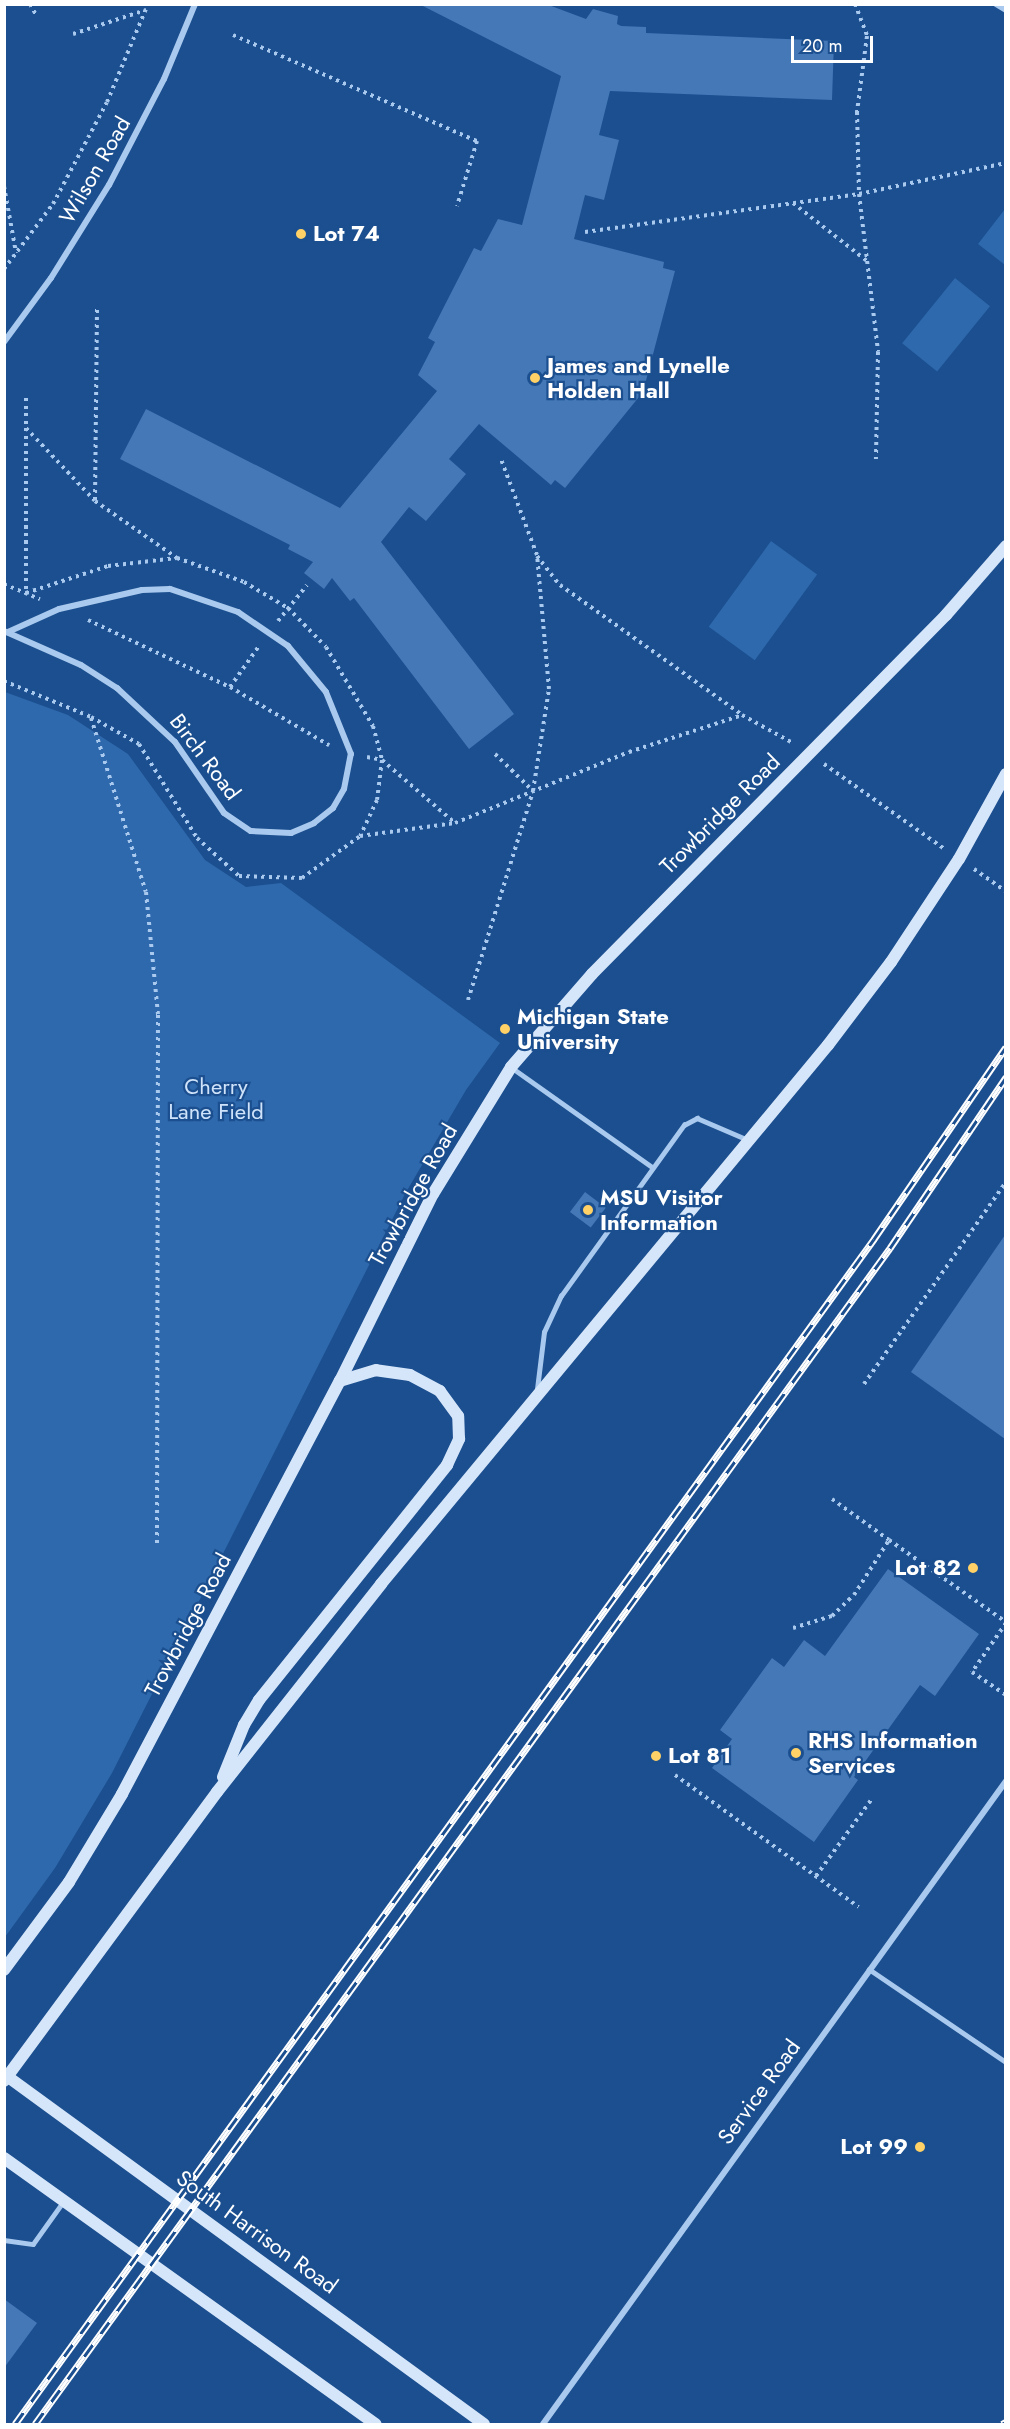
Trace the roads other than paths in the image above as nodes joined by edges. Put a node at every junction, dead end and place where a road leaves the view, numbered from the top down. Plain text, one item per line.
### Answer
1 (195, 4) edge
2 (996, 4) edge
3 (1005, 10) edge
4 (4, 342) edge
5 (1005, 546) edge
6 (6, 632) edge
7 (1005, 774) edge
8 (511, 1067) junction
9 (748, 1140) junction
10 (652, 1167) junction
11 (340, 1381) junction
12 (537, 1395) junction
13 (1005, 1781) edge
14 (217, 1792) junction
15 (869, 1969) junction
16 (4, 1970) edge
17 (1005, 2062) edge
18 (6, 2077) edge
19 (4, 2158) edge
20 (64, 2200) junction
21 (4, 2240) edge
22 (375, 2424) edge
23 (484, 2424) edge
24 (543, 2424) edge

1 - 4 street, Wilson Road
2 - 3 street
5 - 8 street, Trowbridge Road
6 - 6 street, Birch Road
7 - 9 street
8 - 10 lane
8 - 11 street, Trowbridge Road
9 - 10 lane
9 - 12 street
10 - 12 lane
11 - 14 street
11 - 16 street, Trowbridge Road
12 - 14 street
13 - 15 street, Service Road
14 - 18 street
15 - 17 lane
15 - 24 street, Service Road
18 - 23 street, South Harrison Road
19 - 20 street
20 - 21 lane
20 - 22 street

